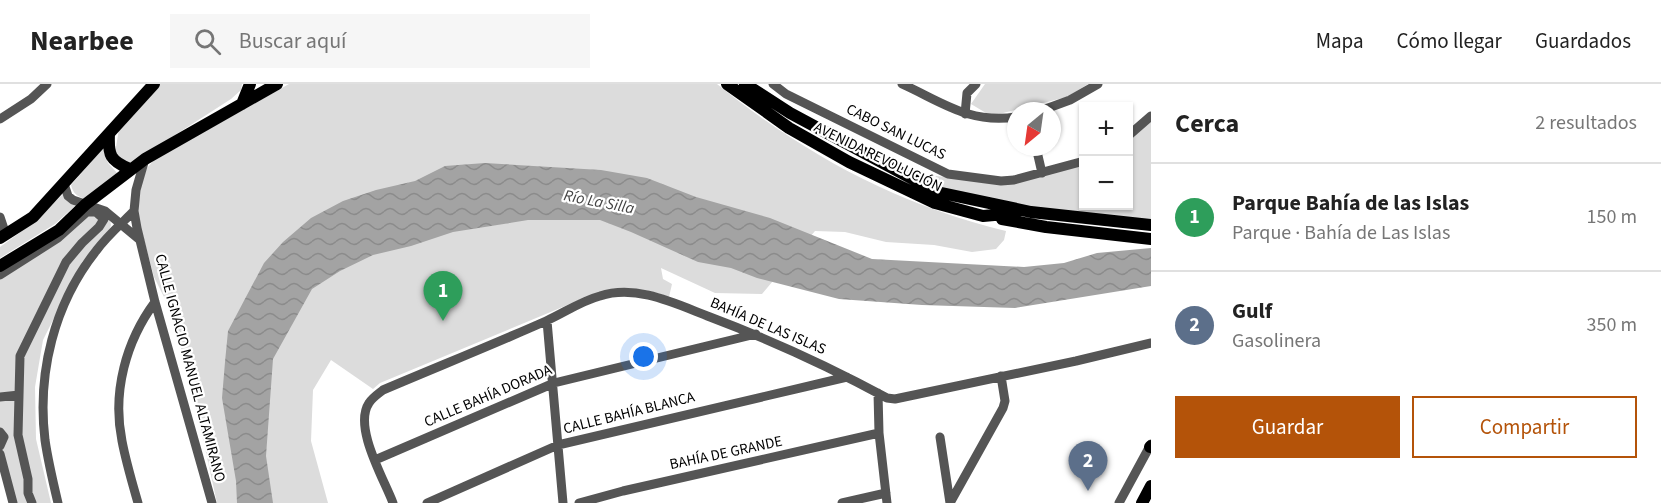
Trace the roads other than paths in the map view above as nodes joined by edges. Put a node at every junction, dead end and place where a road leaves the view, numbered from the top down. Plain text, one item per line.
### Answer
1 (47, 84) edge
2 (154, 84) edge
3 (250, 84) edge
4 (277, 84) edge
5 (727, 84) edge
6 (746, 84) edge
7 (773, 84) edge
8 (902, 84) edge
9 (924, 84) edge
10 (976, 84) edge
11 (1098, 84) edge
12 (927, 95) junction
13 (1061, 103) edge
14 (242, 104) junction
15 (965, 114) junction
16 (1151, 116) edge
17 (1007, 118) edge
18 (0, 119) edge
19 (1133, 132) edge
20 (109, 134) junction
21 (1038, 156) edge
22 (145, 159) junction
23 (1079, 161) edge
24 (130, 169) junction
25 (1042, 173) junction
26 (64, 184) junction
27 (86, 204) junction
28 (134, 211) junction
29 (1031, 212) junction
30 (983, 216) junction
31 (0, 217) edge
32 (103, 223) junction
33 (1151, 225) edge
34 (117, 228) junction
35 (3, 236) edge
36 (1151, 239) edge
37 (140, 240) junction
38 (0, 266) edge
39 (0, 275) edge
40 (155, 302) junction
41 (547, 321) junction
42 (756, 334) junction
43 (1151, 343) edge
44 (847, 376) junction
45 (1001, 376) junction
46 (554, 383) junction
47 (878, 393) junction
48 (19, 395) junction
49 (0, 397) edge
50 (0, 432) edge
51 (879, 433) junction
52 (940, 437) dead end
53 (558, 445) junction
54 (0, 446) edge
55 (1150, 446) edge
56 (0, 454) edge
57 (375, 460) junction
58 (0, 472) edge
59 (1151, 486) edge
60 (887, 498) edge
61 (8, 503) edge
62 (13, 503) edge
63 (32, 503) edge
64 (58, 503) edge
65 (138, 503) edge
66 (212, 503) edge
67 (393, 503) edge
68 (427, 503) edge
69 (563, 503) edge
70 (579, 503) edge
71 (842, 503) edge
72 (950, 503) edge
73 (1119, 503) edge
74 (1142, 503) edge

1 - 18 street
2 - 20 main road
3 - 14 main road
4 - 14 main road
5 - 30 main road, AVENIDA REVOLUCIÓN
6 - 29 main road, AVENIDA REVOLUCIÓN
7 - 25 street, CABO SAN LUCAS
8 - 12 street
9 - 12 street
10 - 15 street
11 - 13 street
12 - 15 street
14 - 22 main road
15 - 17 street
16 - 19 street
20 - 24 main road
20 - 26 main road
21 - 25 street
22 - 24 main road
22 - 28 street, CALLE IGNACIO MANUEL ALTAMIRANO
23 - 25 street, CABO SAN LUCAS
24 - 27 main road
26 - 27 street, CALLE IGNACIO MANUEL ALTAMIRANO
26 - 35 main road
27 - 34 street, CALLE IGNACIO MANUEL ALTAMIRANO
27 - 38 main road
28 - 34 street
28 - 37 street, CALLE IGNACIO MANUEL ALTAMIRANO
29 - 30 main road, AVENIDA REVOLUCIÓN
29 - 33 main road, AVENIDA REVOLUCIÓN
30 - 36 main road
31 - 35 street
32 - 34 street
32 - 39 street
32 - 48 street
34 - 37 street, CALLE IGNACIO MANUEL ALTAMIRANO
34 - 64 street
37 - 40 street, CALLE IGNACIO MANUEL ALTAMIRANO
40 - 65 street
40 - 66 street, CALLE IGNACIO MANUEL ALTAMIRANO
41 - 42 street, BAHÍA DE LAS ISLAS
41 - 46 street
41 - 57 street, BAHÍA DE LAS ISLAS
42 - 44 street, BAHÍA DE LAS ISLAS
42 - 46 street, CALLE BAHÍA DORADA
43 - 45 street, BAHÍA DE LAS ISLAS
44 - 47 street, BAHÍA DE LAS ISLAS
44 - 53 street, CALLE BAHÍA BLANCA
45 - 47 street, BAHÍA DE LAS ISLAS
45 - 72 street
46 - 53 street
46 - 57 street, CALLE BAHÍA DORADA
47 - 51 street
48 - 49 street
48 - 63 street
50 - 54 street
51 - 60 street
51 - 70 street, BAHÍA DE GRANDE
52 - 72 street
53 - 68 street, CALLE BAHÍA BLANCA
53 - 69 street
55 - 73 street
56 - 62 street
57 - 67 street
58 - 61 street
59 - 74 main road
60 - 71 street

